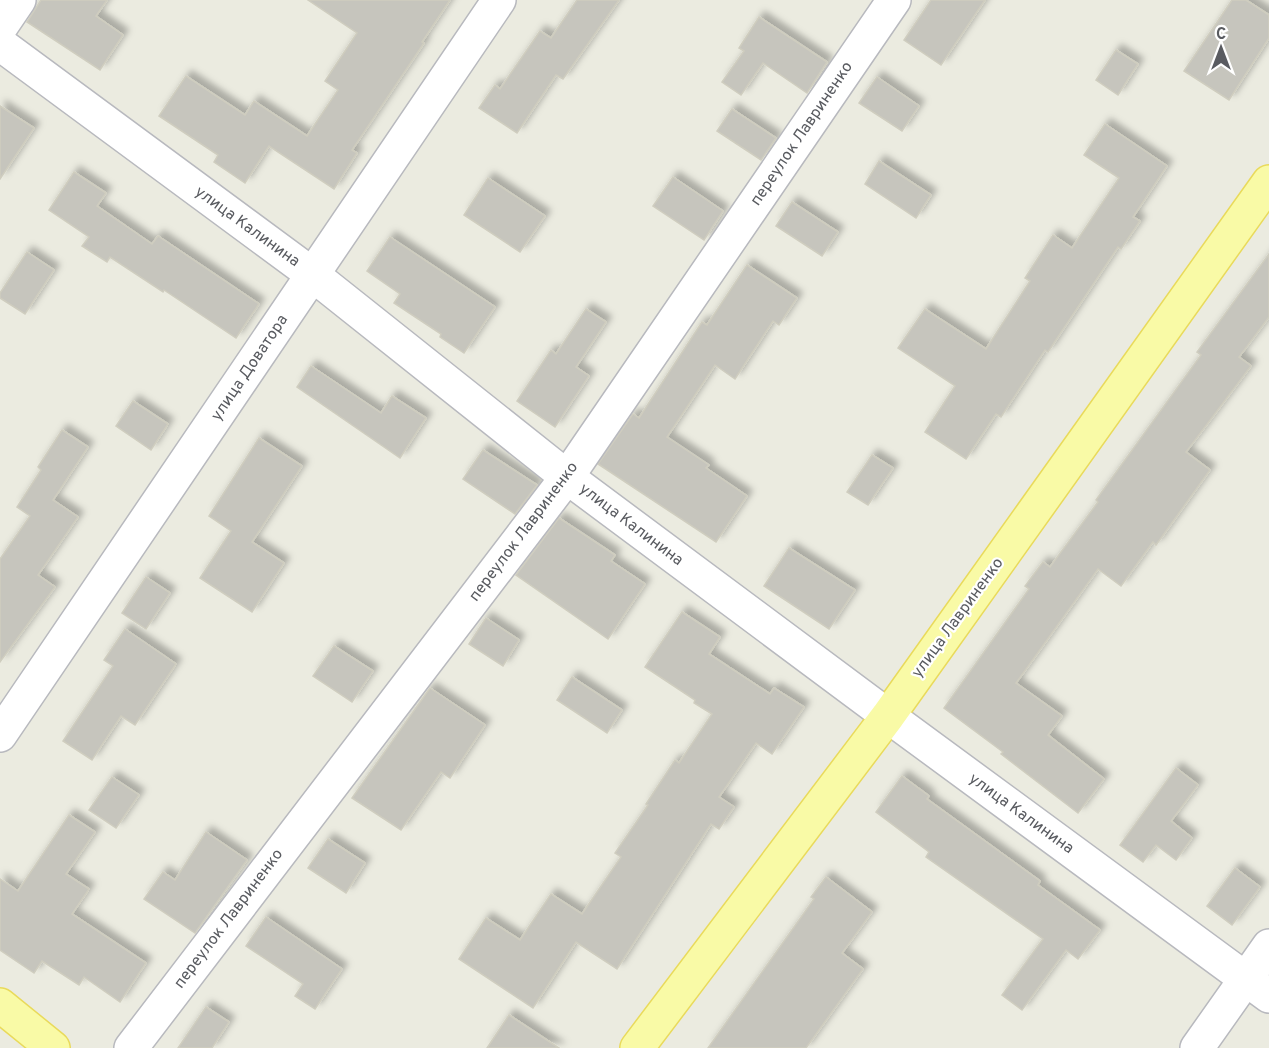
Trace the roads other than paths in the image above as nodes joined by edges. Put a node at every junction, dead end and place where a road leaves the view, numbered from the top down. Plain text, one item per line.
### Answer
1 (19, 0) edge
2 (499, 0) edge
3 (894, 0) edge
4 (0, 28) edge
5 (0, 44) edge
6 (1269, 182) edge
7 (313, 275) junction
8 (567, 477) junction
9 (888, 716) junction
10 (0, 735) edge
11 (1269, 946) edge
12 (1258, 988) edge
13 (0, 1005) edge
14 (53, 1048) edge
15 (131, 1048) edge
16 (637, 1048) edge
17 (1197, 1048) edge

1 - 4 street
2 - 7 street, улица Доватора
3 - 8 street, переулок Лавриненко
5 - 7 street, улица Калинина
6 - 9 main road, улица Лавриненко
7 - 8 street, улица Калинина
7 - 10 street, улица Доватора
8 - 9 street, улица Калинина
8 - 15 street, переулок Лавриненко
9 - 12 street, улица Калинина
9 - 16 main road, улица Лавриненко
11 - 12 street
12 - 17 street
13 - 14 main road

